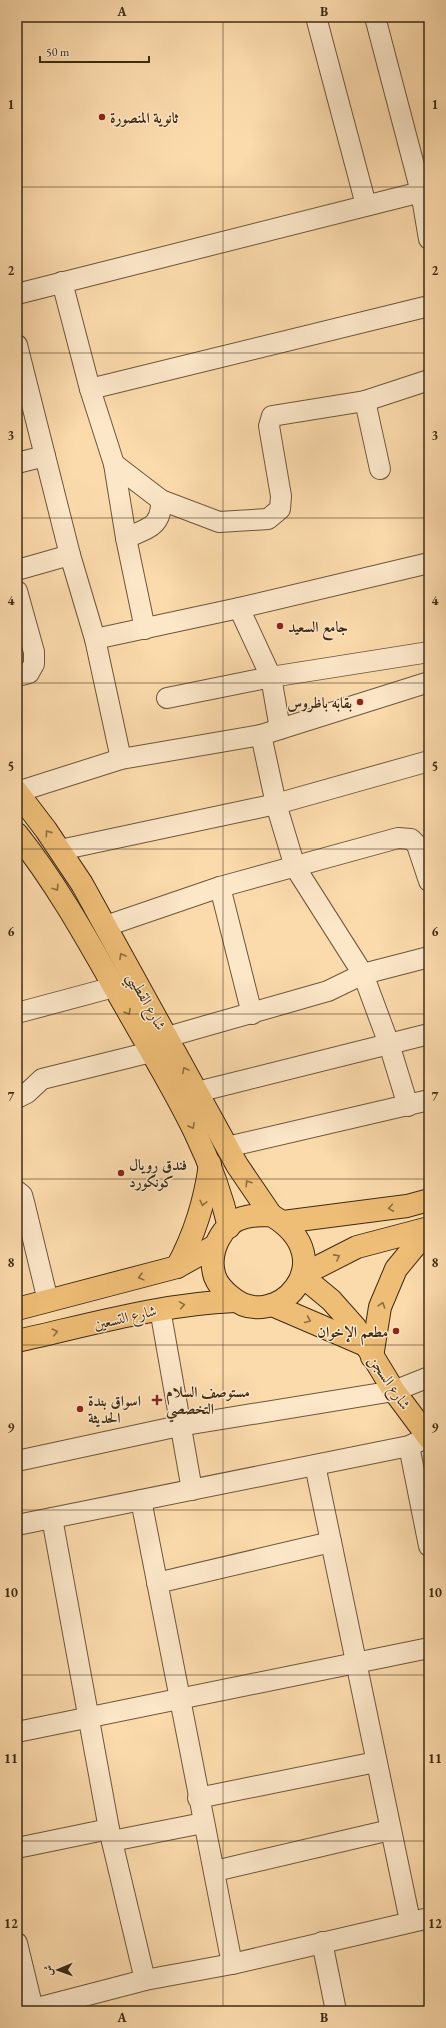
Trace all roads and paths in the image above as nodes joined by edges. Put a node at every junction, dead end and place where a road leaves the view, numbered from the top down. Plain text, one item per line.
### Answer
1 (316, 17) edge
2 (374, 17) edge
3 (425, 191) edge
4 (366, 206) junction
5 (429, 240) edge
6 (62, 282) junction
7 (17, 294) edge
8 (429, 306) edge
9 (17, 345) edge
10 (429, 380) edge
11 (90, 389) junction
12 (365, 401) junction
13 (45, 456) junction
14 (17, 463) edge
15 (114, 464) junction
16 (380, 469) dead end
17 (161, 500) junction
18 (126, 538) junction
19 (70, 555) junction
20 (429, 563) edge
21 (17, 570) edge
22 (17, 592) edge
23 (239, 608) junction
24 (144, 629) junction
25 (95, 639) junction
26 (429, 652) edge
27 (17, 676) edge
28 (271, 677) junction
29 (429, 682) edge
30 (167, 698) dead end
31 (280, 729) junction
32 (261, 735) junction
33 (120, 759) junction
34 (429, 761) edge
35 (17, 792) edge
36 (276, 804) junction
37 (17, 834) edge
38 (60, 850) junction
39 (295, 867) junction
40 (429, 881) edge
41 (220, 887) junction
42 (106, 926) junction
43 (429, 957) edge
44 (363, 974) junction
45 (114, 987) junction
46 (17, 1013) edge
47 (252, 1014) junction
48 (429, 1034) edge
49 (167, 1037) junction
50 (389, 1044) junction
51 (151, 1052) junction
52 (186, 1094) junction
53 (17, 1098) edge
54 (429, 1100) edge
55 (408, 1106) junction
56 (227, 1147) junction
57 (210, 1164) junction
58 (17, 1191) edge
59 (429, 1200) edge
60 (277, 1218) junction
61 (229, 1227) junction
62 (429, 1229) edge
63 (215, 1246) junction
64 (178, 1267) junction
65 (302, 1276) junction
66 (48, 1301) junction
67 (234, 1301) junction
68 (272, 1305) junction
69 (17, 1309) edge
70 (160, 1309) junction
71 (17, 1341) edge
72 (369, 1351) junction
73 (429, 1377) edge
74 (394, 1391) junction
75 (179, 1426) junction
76 (429, 1438) edge
77 (409, 1446) junction
78 (17, 1461) edge
79 (315, 1465) junction
80 (192, 1490) junction
81 (141, 1500) junction
82 (52, 1518) junction
83 (17, 1525) edge
84 (331, 1542) junction
85 (429, 1546) edge
86 (157, 1583) junction
87 (429, 1648) edge
88 (356, 1662) junction
89 (179, 1699) junction
90 (89, 1717) junction
91 (17, 1732) edge
92 (376, 1762) junction
93 (198, 1798) junction
94 (203, 1822) junction
95 (390, 1830) junction
96 (111, 1835) junction
97 (17, 1848) edge
98 (214, 1872) junction
99 (419, 1919) edge
100 (322, 1942) junction
101 (17, 1943) edge
102 (232, 1964) junction
103 (145, 1980) junction
104 (30, 2010) edge
105 (336, 2011) edge

1 - 4 street
2 - 3 street
3 - 4 street
3 - 5 street
4 - 6 street
6 - 7 street
6 - 11 street
8 - 11 street
9 - 13 street
10 - 12 street
11 - 15 street
12 - 16 street
12 - 17 street
13 - 14 street
13 - 19 street
15 - 17 street
15 - 18 street
17 - 18 street
18 - 24 street
19 - 21 street
19 - 25 street
20 - 23 street
22 - 27 street
23 - 24 street
23 - 28 street
24 - 25 street
25 - 33 street
26 - 28 street
28 - 30 street
28 - 31 street
29 - 31 street
31 - 32 street
32 - 33 street
32 - 36 street
33 - 35 street
34 - 36 street
38 -> 35 main road, شارع القطيبي
36 - 38 street
36 - 39 street
37 -> 45 main road, شارع القطيبي
38 - 42 main road, شارع القطيبي
39 - 40 street
39 - 41 street
39 - 44 street
41 - 42 street
41 - 47 street
49 -> 42 main road, شارع القطيبي
43 - 44 street
44 - 47 street
44 - 50 street
45 - 46 street
45 -> 51 main road, شارع القطيبي
47 - 49 street
48 - 50 street
52 -> 49 main road, شارع القطيبي
50 - 52 street
50 - 55 street
51 - 52 main road, شارع القطيبي
51 - 53 street
52 - 56 main road, شارع القطيبي
52 -> 57 main road, شارع القطيبي
54 - 55 street
55 - 56 street
60 -> 56 main road, شارع القطيبي
57 - 61 main road, شارع القطيبي
57 -> 64 main road
58 - 66 street
59 -> 60 main road
60 - 61 main road
60 - 65 main road
61 - 63 main road
65 -> 62 main road
72 -> 62 main road
63 - 64 main road
63 - 67 main road
64 -> 66 main road
65 - 68 main road
65 - 72 main road, شارع السجن
66 - 69 main road
67 - 68 main road
70 -> 67 main road, شارع التسعين
68 -> 72 main road
71 -> 70 main road, شارع التسعين
70 - 75 street
72 - 74 main road, شارع السجن
73 - 74 street
74 - 75 street
74 - 76 main road, شارع السجن
75 - 78 street
75 - 80 street
76 - 77 street
77 - 79 street
77 - 85 street
79 - 80 street
79 - 84 street
80 - 81 street
81 - 82 street
81 - 86 street
82 - 83 street
82 - 90 street
84 - 86 street
84 - 88 street
86 - 89 street
87 - 88 street
88 - 89 street
88 - 92 street
89 - 90 street
89 - 93 street
90 - 91 street
90 - 96 street
92 - 93 street
92 - 95 street
93 - 94 street
94 - 96 street
94 - 98 street
95 - 98 street
95 - 99 street
96 - 97 street
96 - 103 street
98 - 102 street
99 - 100 street
100 - 102 street
100 - 105 street
101 - 104 street
102 - 103 street
103 - 104 street

